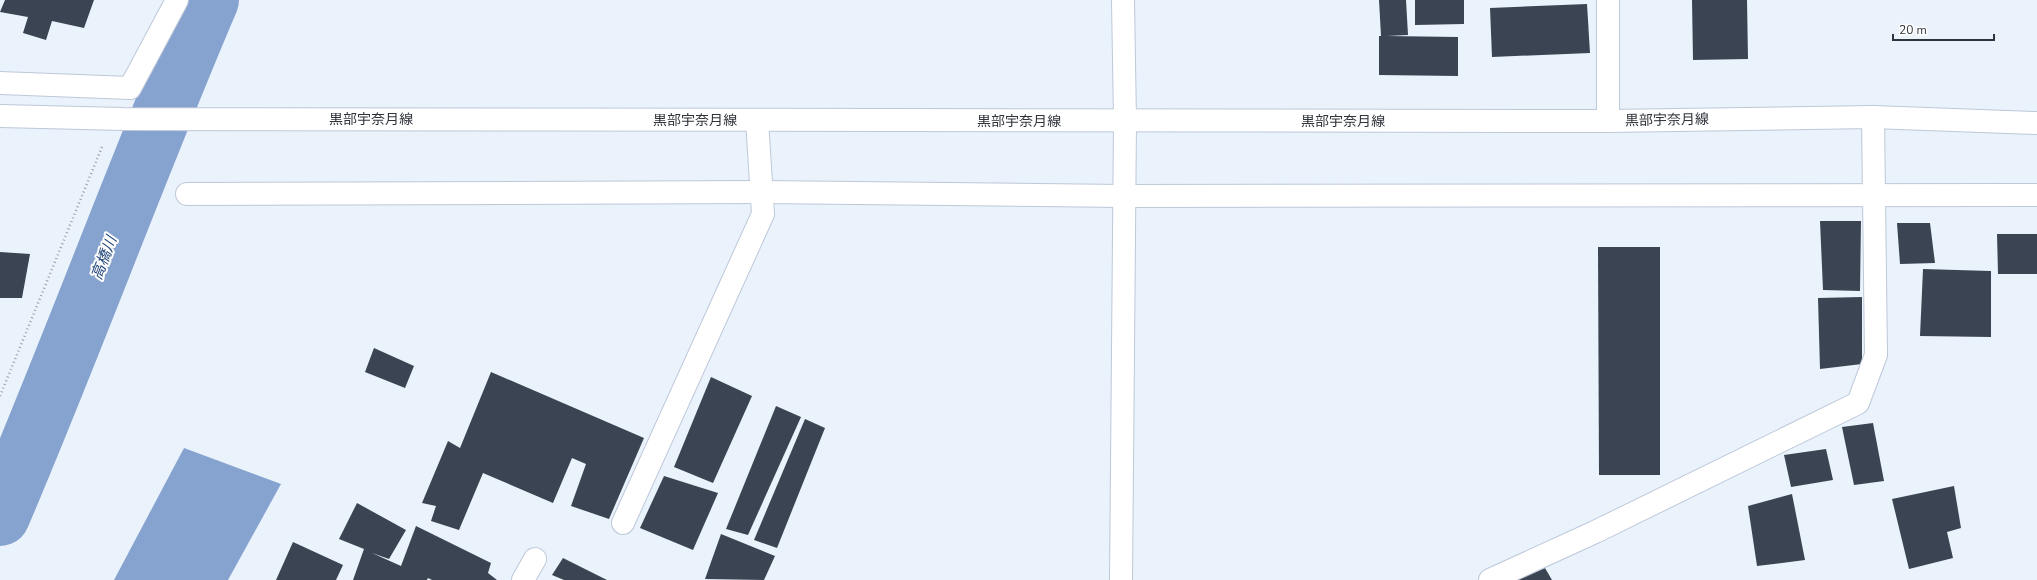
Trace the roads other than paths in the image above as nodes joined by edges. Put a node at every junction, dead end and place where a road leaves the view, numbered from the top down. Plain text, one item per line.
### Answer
1 (177, 0) edge
2 (1123, 0) edge
3 (1608, 0) edge
4 (0, 83) edge
5 (0, 116) edge
6 (1873, 117) junction
7 (757, 120) junction
8 (1125, 121) junction
9 (1608, 121) junction
10 (2037, 123) edge
11 (762, 192) junction
12 (187, 194) dead end
13 (1874, 194) junction
14 (2037, 195) edge
15 (1124, 196) junction
16 (623, 523) dead end
17 (535, 559) dead end
18 (523, 580) edge
19 (1121, 580) edge
20 (1490, 580) edge

1 - 4 street
2 - 8 street
3 - 9 street
5 - 7 street, 黒部宇奈月線
6 - 9 street, 黒部宇奈月線
6 - 10 street, 黒部宇奈月線
6 - 13 street
7 - 8 street, 黒部宇奈月線
7 - 11 street
8 - 9 street, 黒部宇奈月線
8 - 15 street
11 - 12 street
11 - 15 street
11 - 16 street
13 - 14 street
13 - 15 street
13 - 20 street
15 - 19 street
17 - 18 street

